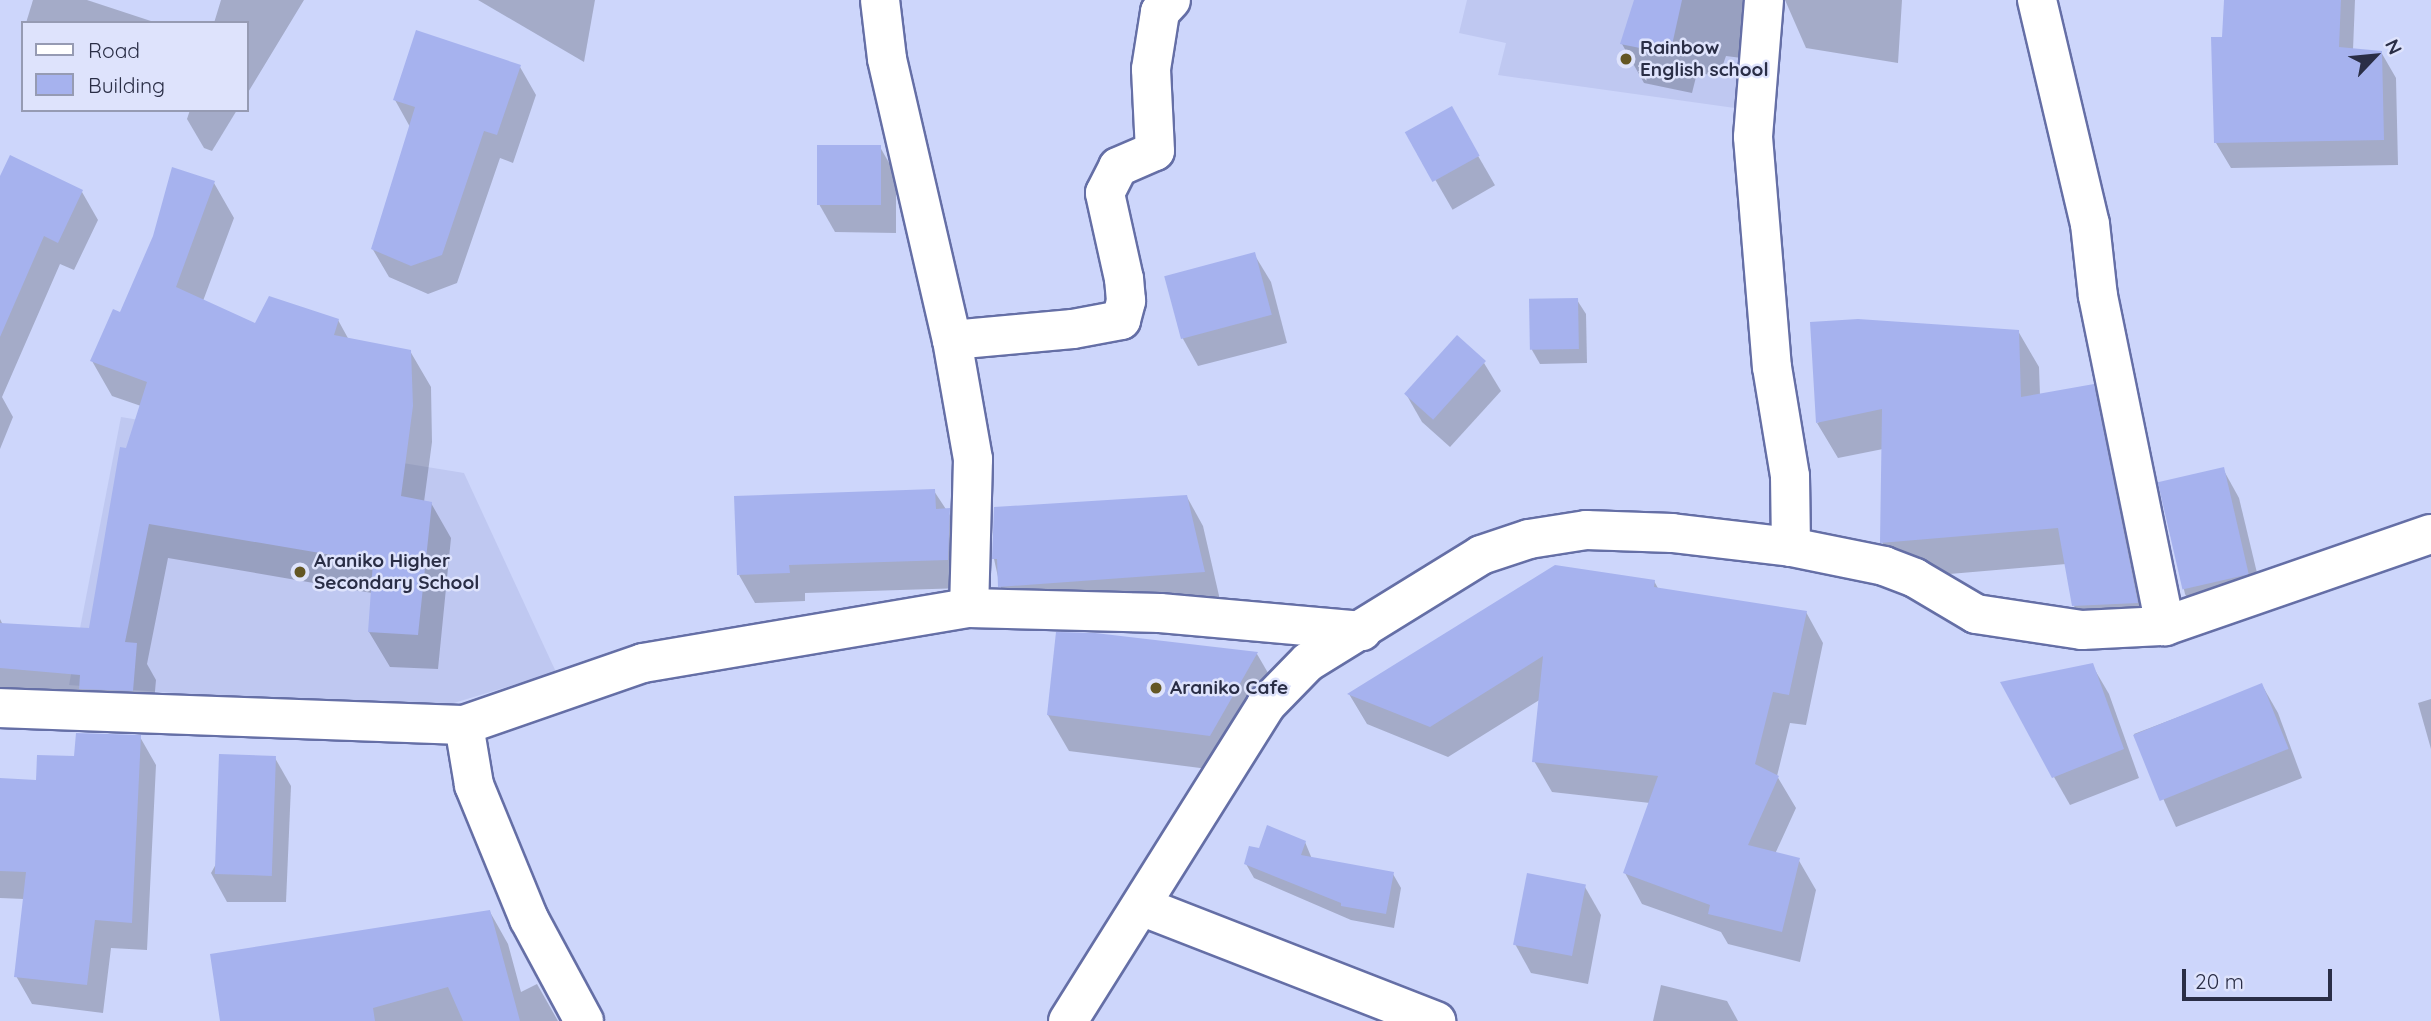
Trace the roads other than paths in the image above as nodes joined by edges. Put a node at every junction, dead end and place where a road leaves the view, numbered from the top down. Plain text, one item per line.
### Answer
1 (880, 0) edge
2 (1171, 0) edge
3 (1765, 0) edge
4 (2037, 0) edge
5 (952, 340) junction
6 (2431, 534) edge
7 (1791, 547) junction
8 (970, 608) junction
9 (2165, 626) junction
10 (1362, 631) junction
11 (0, 708) edge
12 (464, 725) junction
13 (1140, 906) junction
14 (584, 1021) edge
15 (1068, 1021) edge
16 (1436, 1021) edge

1 - 5 street
2 - 5 street
3 - 7 street
4 - 9 street
5 - 8 street
6 - 9 street
7 - 9 street
7 - 10 street
8 - 10 street
8 - 12 street
10 - 13 street
11 - 12 street
12 - 14 street
13 - 15 street
13 - 16 street

